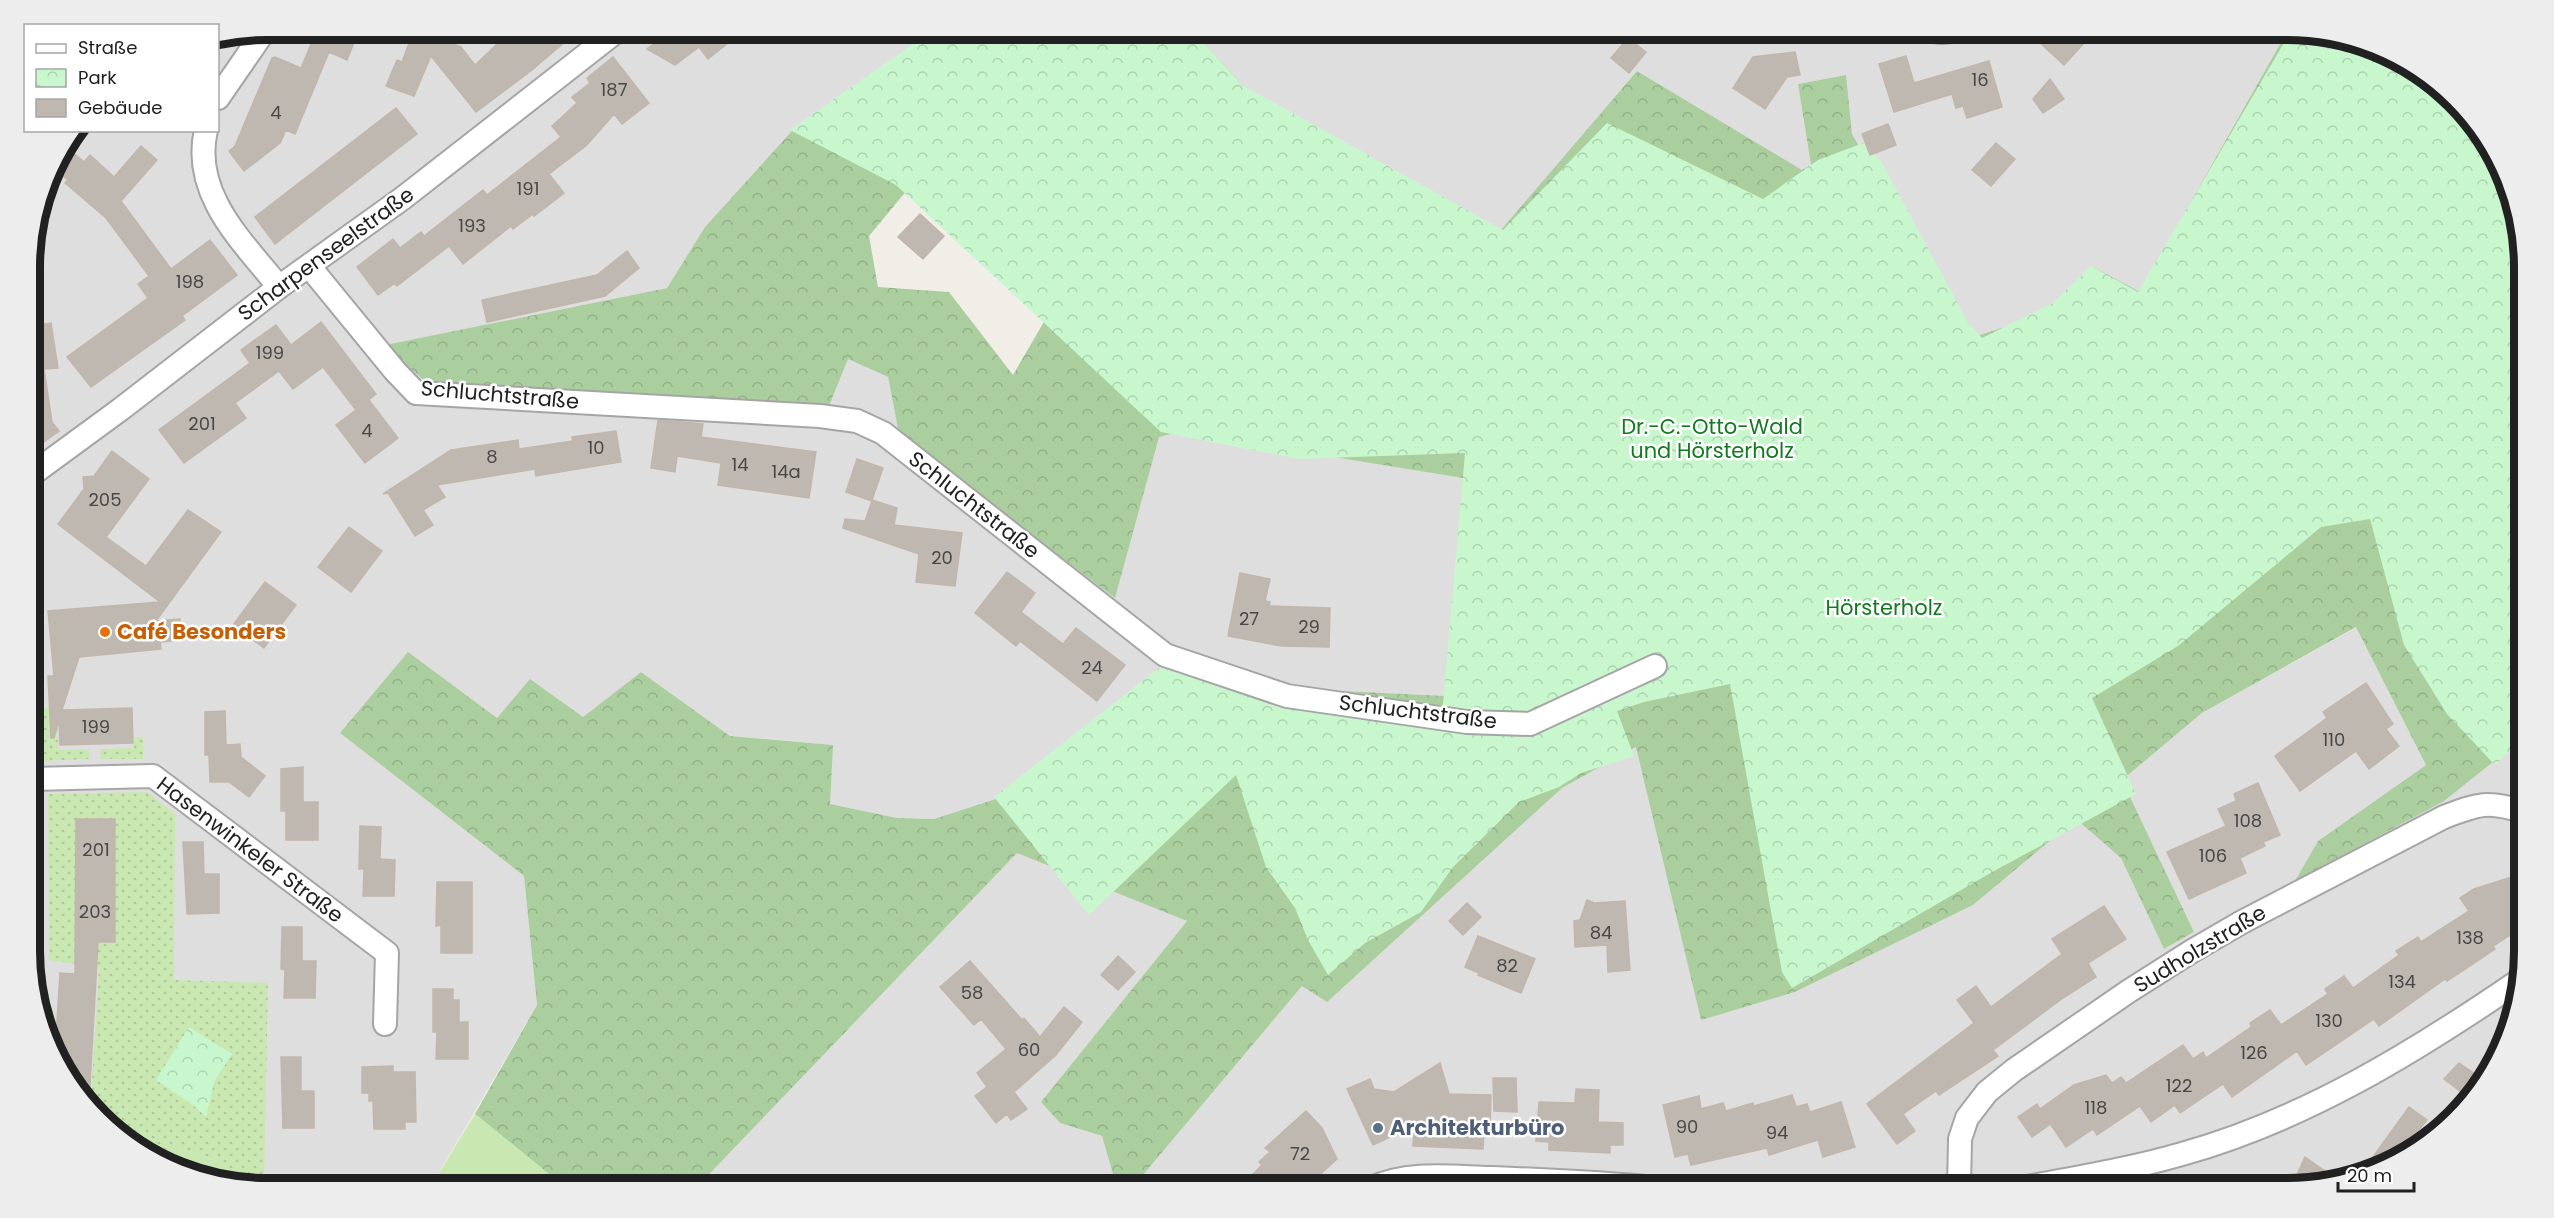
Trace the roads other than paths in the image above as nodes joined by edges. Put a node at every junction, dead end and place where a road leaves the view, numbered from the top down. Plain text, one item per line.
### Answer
1 (605, 40) edge
2 (258, 41) edge
3 (219, 97) edge
4 (206, 132) edge
5 (309, 266) junction
6 (279, 287) junction
7 (40, 468) edge
8 (1655, 666) dead end
9 (40, 779) edge
10 (2514, 809) edge
11 (2511, 985) edge
12 (385, 1024) dead end
13 (1406, 1178) edge
14 (1493, 1178) edge
15 (1959, 1178) edge
16 (2069, 1178) edge

1 - 5 street, Scharpenseelstraße
2 - 3 street
4 - 6 street
5 - 6 street, Scharpenseelstraße
5 - 8 street, Schluchtstraße
6 - 7 street, Scharpenseelstraße
9 - 12 street, Hasenwinkeler Straße
10 - 15 street, Sudholzstraße
11 - 16 street
13 - 14 street

